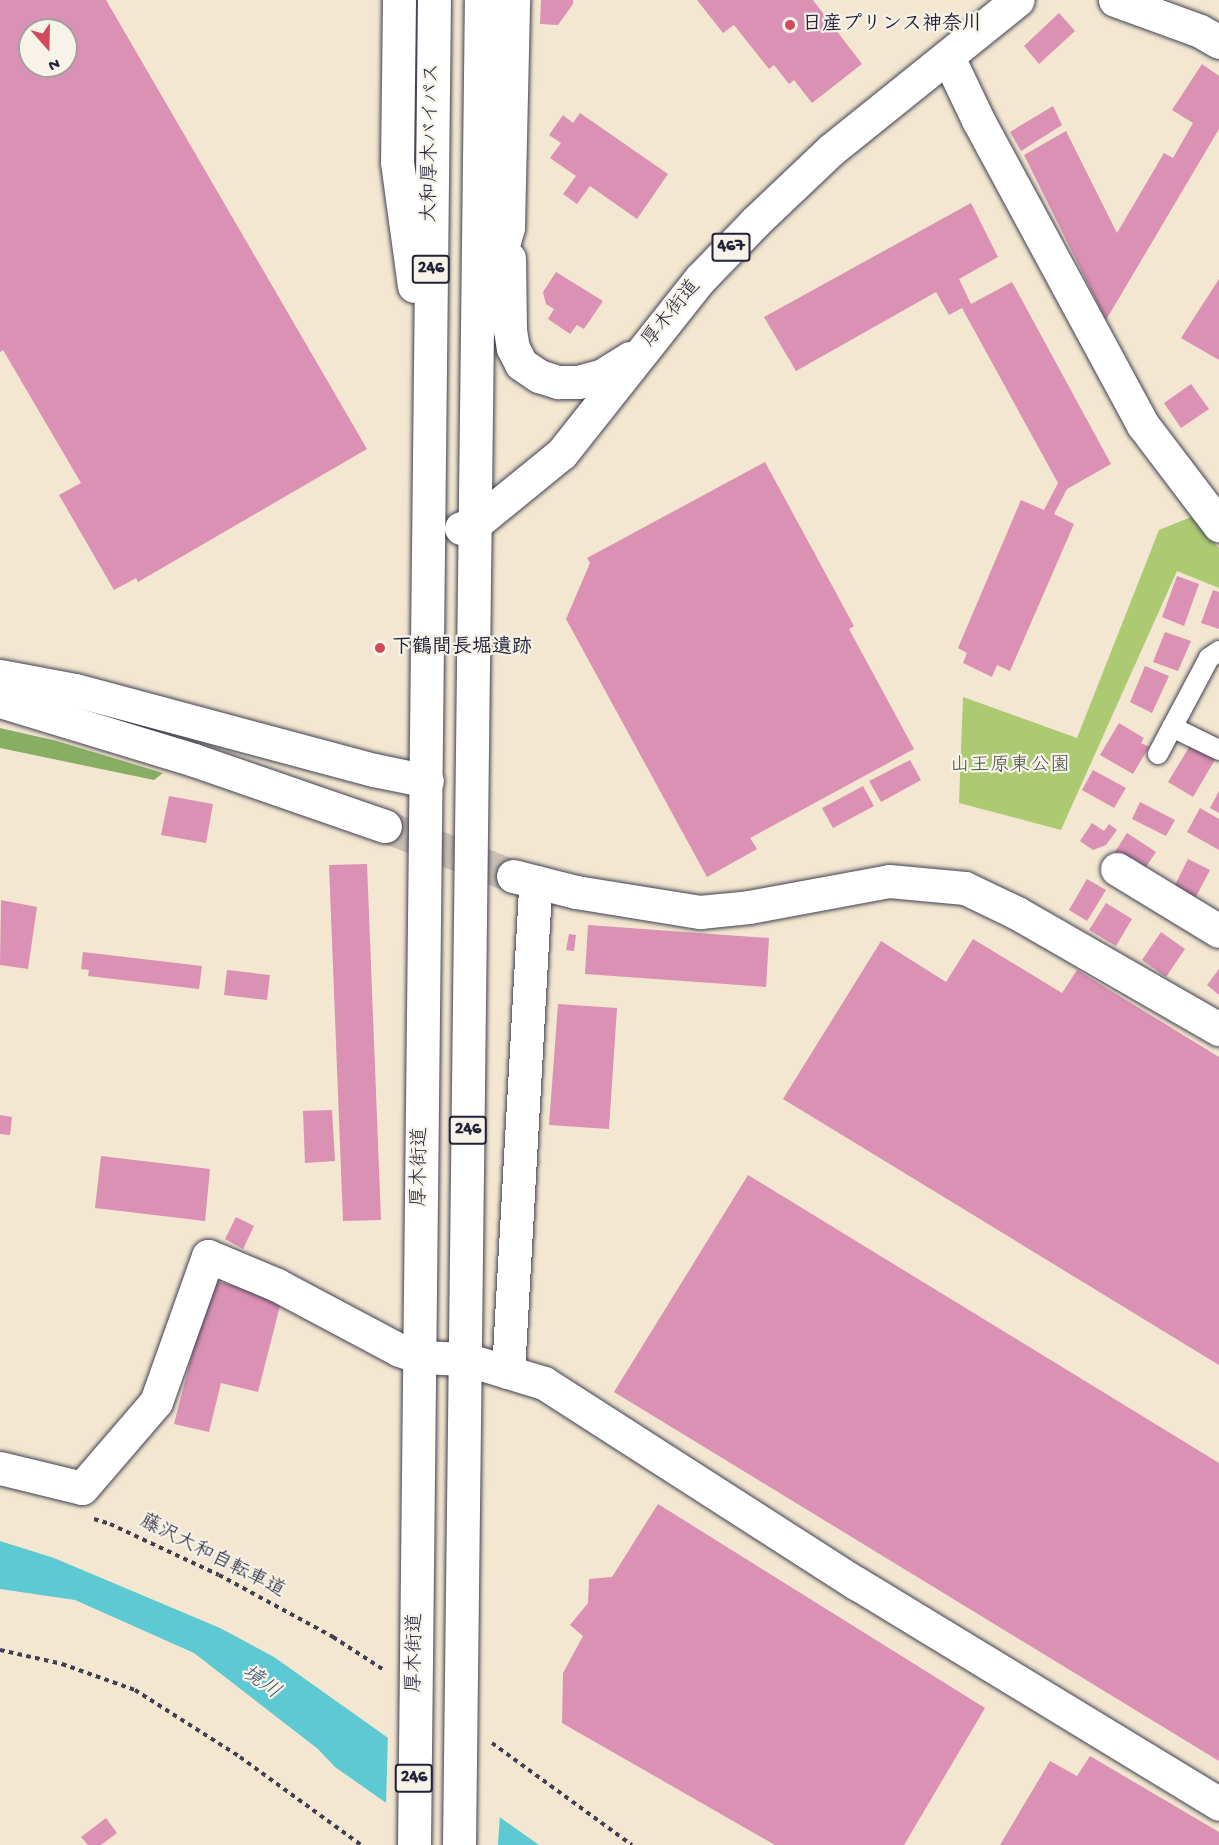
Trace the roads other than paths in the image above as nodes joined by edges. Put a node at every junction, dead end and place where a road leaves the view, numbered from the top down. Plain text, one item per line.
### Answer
1 (399, 0) edge
2 (434, 0) edge
3 (481, 0) edge
4 (513, 0) edge
5 (1017, 0) edge
6 (1115, 0) edge
7 (1219, 42) edge
8 (948, 57) junction
9 (494, 225) junction
10 (494, 276) junction
11 (510, 330) junction
12 (478, 338) junction
13 (643, 349) junction
14 (429, 404) junction
15 (475, 524) junction
16 (1219, 525) edge
17 (429, 538) junction
18 (1219, 651) edge
19 (0, 675) edge
20 (0, 701) edge
21 (1172, 727) junction
22 (1219, 750) edge
23 (1158, 754) dead end
24 (427, 781) junction
25 (385, 826) tunnel mouth
26 (1117, 869) dead end
27 (1219, 931) edge
28 (1219, 1029) edge
29 (419, 1357) junction
30 (465, 1359) junction
31 (508, 1372) junction
32 (0, 1468) edge
33 (1219, 1804) edge
34 (414, 1845) edge
35 (459, 1845) edge

1 - 14 main road
2 - 14 main road, 大和厚木バイパス / 246
3 - 9 main road, 246
4 - 9 main road, 246
5 - 8 main road, 厚木街道 / 467
6 - 7 main road
8 - 13 main road, 厚木街道 / 467
8 - 16 main road
9 - 10 main road, 246
9 - 11 main road
9 - 12 main road, 246
10 - 11 main road, 246
10 - 12 main road, 246
11 - 13 main road
12 - 15 main road, 246
13 - 15 main road, 厚木街道 / 467
14 - 17 main road, 大和厚木バイパス / 246
15 - 17 main road, 厚木街道 / 467
15 - 30 main road, 246
17 - 24 main road, 厚木街道 / 246
18 - 21 lane
19 - 24 main road
20 - 25 main road
21 - 22 lane
21 - 23 lane
24 - 29 main road, 厚木街道 / 246
26 - 27 main road
28 - 31 main road
29 - 30 main road
29 - 32 main road
29 - 34 main road, 厚木街道 / 246
30 - 31 main road
30 - 35 main road, 246
31 - 33 main road

